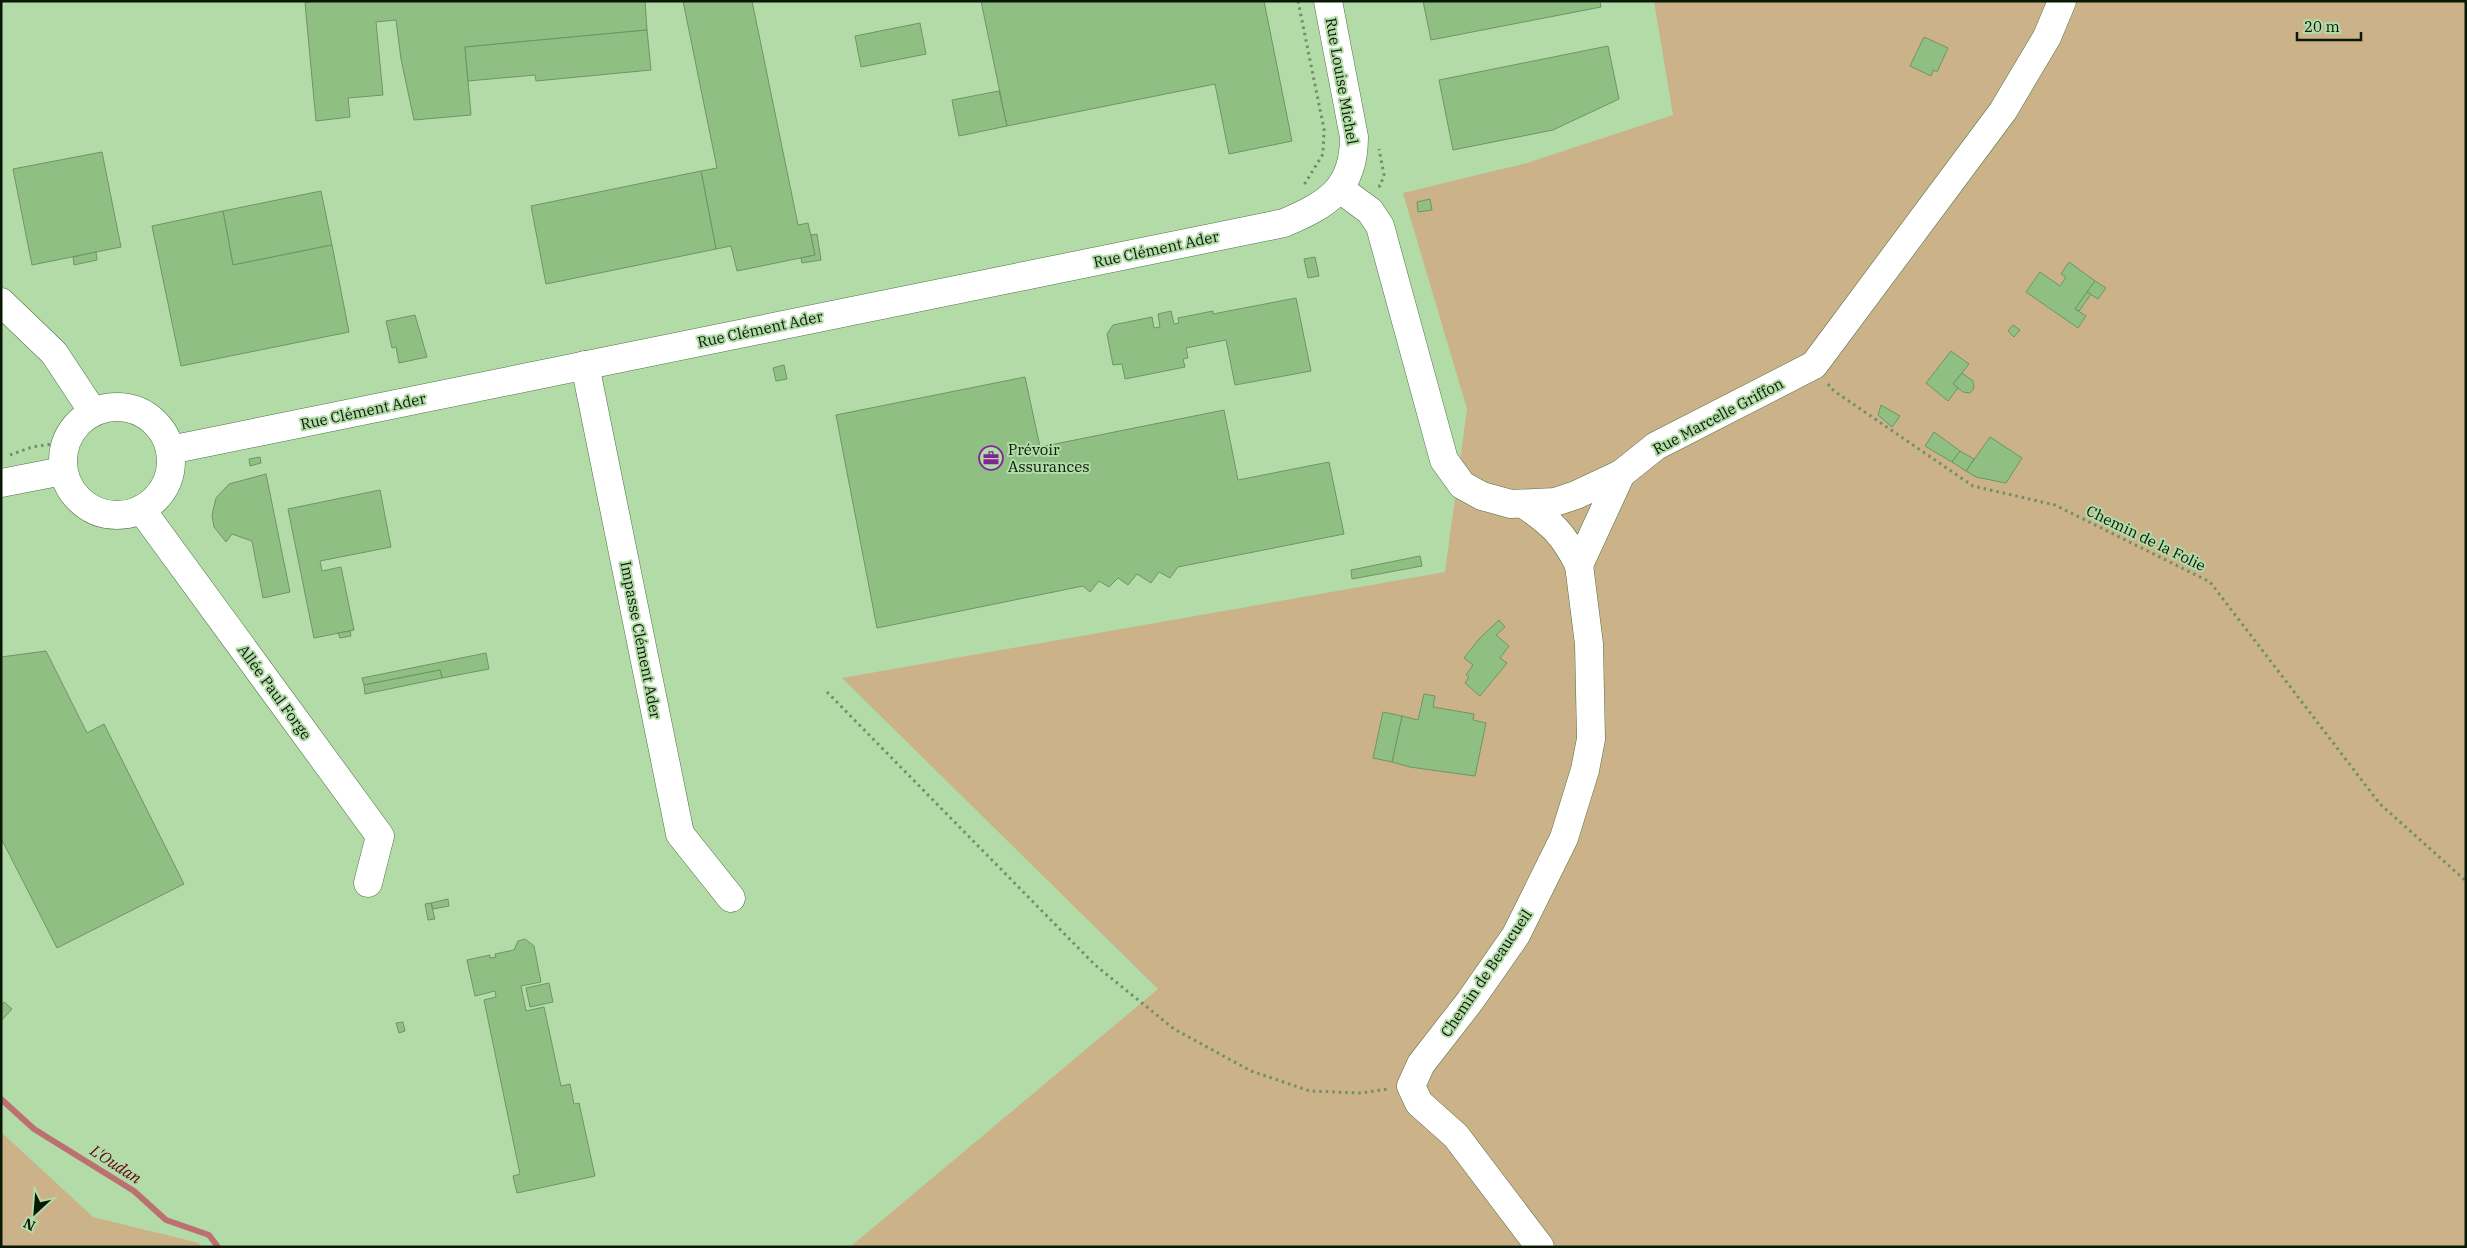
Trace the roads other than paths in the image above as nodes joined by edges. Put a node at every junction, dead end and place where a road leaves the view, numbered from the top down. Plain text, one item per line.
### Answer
1 (1328, 1) edge
2 (2062, 1) edge
3 (1340, 188) junction
4 (1, 302) edge
5 (585, 365) junction
6 (93, 412) junction
7 (170, 450) junction
8 (63, 470) junction
9 (1621, 474) junction
10 (1, 484) edge
11 (1524, 504) junction
12 (141, 509) junction
13 (1579, 565) junction
14 (368, 883) dead end
15 (731, 898) dead end
16 (1540, 1247) edge

1 - 3 street, Rue Louise Michel
2 - 9 street, Rue Marcelle Griffon
3 - 5 street, Rue Clément Ader
3 - 11 street, Rue Marcelle Griffon
4 - 6 street
5 - 7 street, Rue Clément Ader
5 - 15 street, Impasse Clément Ader
6 - 7 street
6 - 8 street
7 - 12 street
8 - 10 street
8 - 12 street
9 - 11 street, Rue Marcelle Griffon
9 - 13 street
11 - 13 street, Chemin de Beaucueil
12 - 14 street, Allée Paul Forge
13 - 16 street, Chemin de Beaucueil

